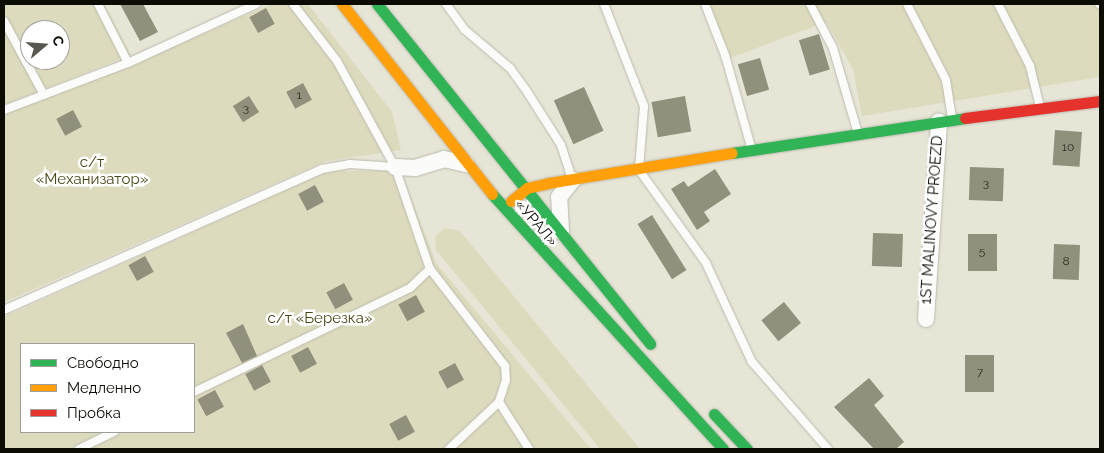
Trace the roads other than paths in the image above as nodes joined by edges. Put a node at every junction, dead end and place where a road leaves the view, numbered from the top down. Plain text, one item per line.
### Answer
1 (98, 4) edge
2 (256, 4) edge
3 (294, 4) edge
4 (342, 4) edge
5 (378, 4) edge
6 (446, 4) edge
7 (604, 4) edge
8 (705, 4) edge
9 (810, 4) edge
10 (907, 4) edge
11 (998, 4) edge
12 (4, 21) edge
13 (128, 63) junction
14 (44, 95) junction
15 (1100, 101) edge
16 (1040, 109) junction
17 (4, 110) edge
18 (946, 120) junction
19 (436, 126) junction
20 (857, 132) junction
21 (752, 151) junction
22 (496, 158) junction
23 (431, 163) junction
24 (466, 164) junction
25 (395, 167) junction
26 (639, 170) junction
27 (566, 181) junction
28 (523, 191) junction
29 (503, 208) junction
30 (567, 245) junction
31 (430, 269) junction
32 (4, 310) edge
33 (926, 319) dead end
34 (661, 356) dead end
35 (195, 392) edge
36 (499, 402) junction
37 (707, 407) dead end
38 (112, 433) edge
39 (79, 449) edge
40 (449, 449) edge
41 (529, 449) edge
42 (723, 449) edge
43 (747, 449) edge
44 (828, 449) edge

1 - 13 lane
2 - 13 lane
3 - 25 lane
4 - 19 main road, «УРАЛ»
5 - 22 main road, «УРАЛ»
6 - 27 lane
7 - 26 lane
8 - 21 lane
9 - 20 lane
10 - 18 lane
11 - 16 lane
12 - 14 lane
13 - 14 lane
14 - 17 lane
15 - 16 main road
16 - 18 main road
18 - 20 main road
18 - 33 street, 1ST MALINOVY PROEZD
19 - 23 street
19 - 24 main road, «УРАЛ»
20 - 21 main road
21 - 26 main road
22 - 27 street
22 - 28 main road, «УРАЛ»
23 - 24 street
23 - 25 street
24 - 29 main road, «УРАЛ»
25 - 31 lane
25 - 32 lane
26 - 27 main road
26 - 44 lane
27 - 28 main road
27 - 30 street
28 - 29 main road
28 - 30 main road, «УРАЛ»
29 - 42 main road, «УРАЛ»
30 - 34 main road, «УРАЛ»
31 - 35 lane
31 - 36 lane
36 - 40 lane
36 - 41 lane
37 - 43 main road
38 - 39 lane

